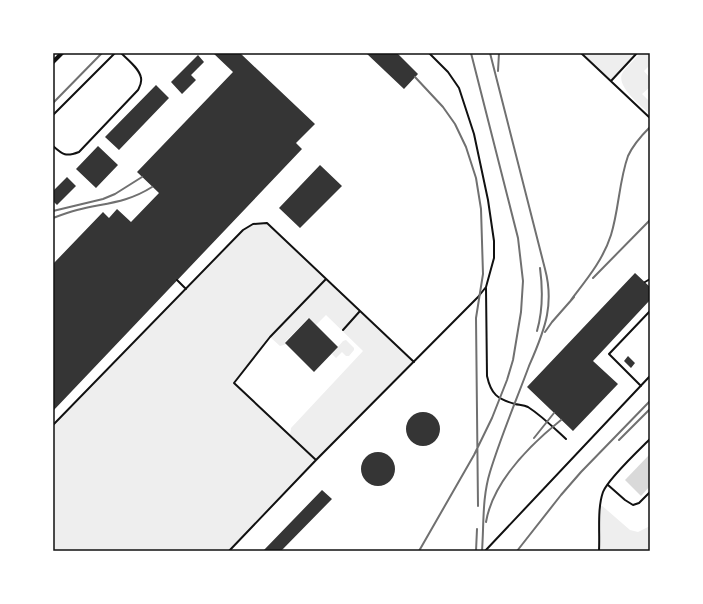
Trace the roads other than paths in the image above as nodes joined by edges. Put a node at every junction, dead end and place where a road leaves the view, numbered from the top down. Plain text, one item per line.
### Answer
1 (62, 53) edge
2 (115, 53) edge
3 (121, 53) edge
4 (429, 53) edge
5 (582, 53) edge
6 (637, 53) edge
7 (53, 62) edge
8 (611, 81) junction
9 (53, 115) edge
10 (650, 118) edge
11 (53, 146) edge
12 (326, 279) junction
13 (650, 279) edge
14 (177, 280) dead end
15 (645, 282) dead end
16 (486, 287) junction
17 (186, 289) junction
18 (650, 311) edge
19 (360, 312) junction
20 (343, 330) dead end
21 (414, 362) junction
22 (650, 376) edge
23 (641, 386) junction
24 (53, 425) edge
25 (566, 439) dead end
26 (650, 439) edge
27 (316, 460) junction
28 (608, 485) junction
29 (650, 492) edge
30 (229, 551) edge
31 (485, 551) edge
32 (600, 551) edge

1 - 7 street
2 - 9 lane
3 - 11 lane
4 - 16 lane
5 - 8 lane
6 - 8 lane
8 - 10 lane
12 - 17 lane
12 - 19 lane
12 - 27 lane
13 - 15 lane
14 - 17 lane
16 - 21 lane
16 - 25 lane
17 - 24 lane
18 - 23 lane
19 - 20 lane
19 - 21 lane
21 - 27 lane
22 - 23 lane
23 - 31 lane
26 - 28 lane
27 - 30 lane
28 - 29 lane
28 - 32 lane

